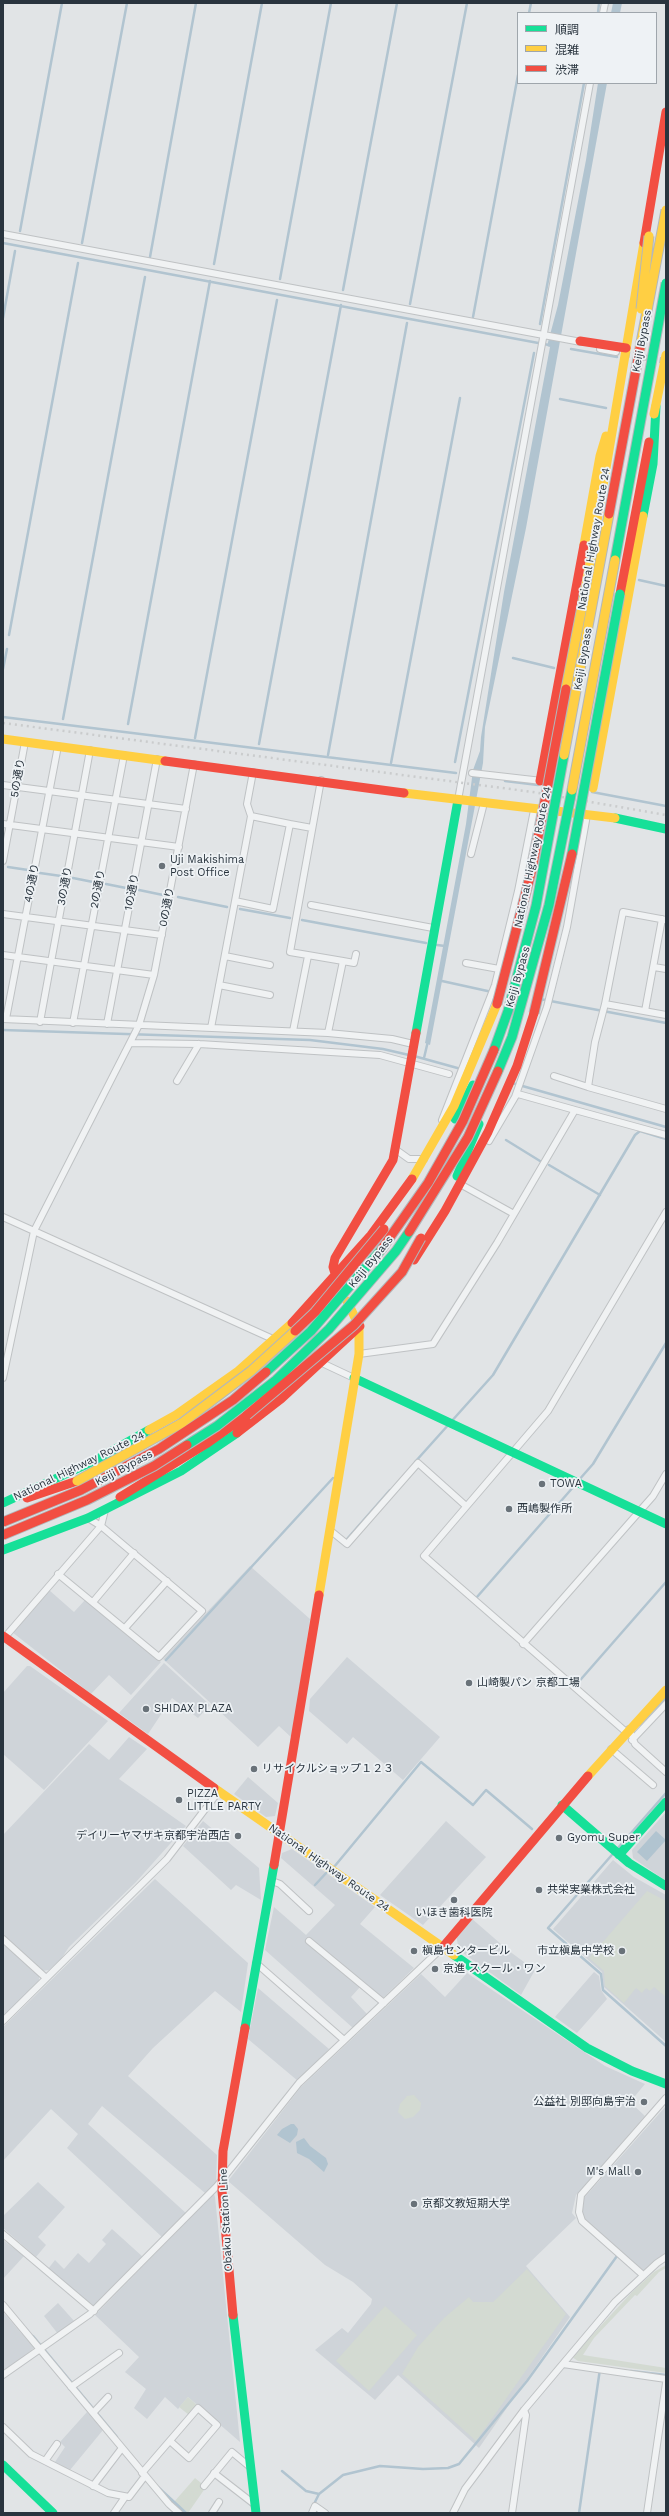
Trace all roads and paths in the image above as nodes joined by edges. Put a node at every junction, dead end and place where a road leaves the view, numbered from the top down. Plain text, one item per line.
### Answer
1 (590, 84) edge
2 (666, 112) edge
3 (666, 145) edge
4 (666, 210) edge
5 (3, 234) edge
6 (666, 283) edge
7 (543, 336) junction
8 (580, 341) junction
9 (626, 348) junction
10 (616, 352) tunnel mouth
11 (666, 356) edge
12 (617, 401) junction
13 (630, 405) junction
14 (656, 406) junction
15 (3, 739) edge
16 (25, 742) junction
17 (58, 746) junction
18 (90, 750) junction
19 (124, 755) junction
20 (157, 759) junction
21 (194, 764) junction
22 (253, 772) junction
23 (472, 773) dead end
24 (321, 780) junction
25 (540, 781) junction
26 (3, 785) edge
27 (17, 786) junction
28 (593, 788) joint
29 (49, 791) junction
30 (82, 795) junction
31 (115, 800) junction
32 (458, 800) junction
33 (482, 803) junction
34 (149, 804) junction
35 (186, 809) junction
36 (534, 810) junction
37 (588, 815) junction
38 (251, 816) junction
39 (6, 824) edge
40 (290, 824) junction
41 (312, 828) junction
42 (42, 829) junction
43 (666, 829) edge
44 (75, 834) junction
45 (108, 838) junction
46 (141, 842) junction
47 (178, 848) junction
48 (471, 854) dead end
49 (3, 861) edge
50 (235, 901) junction
51 (311, 905) dead end
52 (3, 914) edge
53 (26, 917) junction
54 (664, 920) edge
55 (59, 921) junction
56 (91, 926) junction
57 (433, 928) junction
58 (125, 930) junction
59 (162, 935) junction
60 (356, 954) dead end
61 (3, 955) edge
62 (225, 956) junction
63 (308, 956) junction
64 (18, 957) junction
65 (51, 961) junction
66 (343, 961) junction
67 (466, 963) dead end
68 (270, 965) dead end
69 (84, 966) junction
70 (654, 967) junction
71 (499, 969) junction
72 (666, 969) edge
73 (117, 970) junction
74 (154, 975) junction
75 (219, 985) junction
76 (513, 993) junction
77 (270, 995) dead end
78 (494, 1001) junction
79 (605, 1005) junction
80 (645, 1011) junction
81 (666, 1015) edge
82 (5, 1019) edge
83 (40, 1022) junction
84 (73, 1023) junction
85 (107, 1024) junction
86 (138, 1028) junction
87 (212, 1028) junction
88 (293, 1031) junction
89 (328, 1033) junction
90 (132, 1041) junction
91 (199, 1044) junction
92 (412, 1047) junction
93 (409, 1062) junction
94 (470, 1062) junction
95 (449, 1074) dead end
96 (554, 1076) dead end
97 (177, 1081) dead end
98 (493, 1084) junction
99 (588, 1088) junction
100 (518, 1092) junction
101 (666, 1109) edge
102 (575, 1110) junction
103 (666, 1135) edge
104 (438, 1137) junction
105 (395, 1149) junction
106 (424, 1159) junction
107 (472, 1163) junction
108 (460, 1184) junction
109 (666, 1212) edge
110 (514, 1214) junction
111 (3, 1217) edge
112 (34, 1232) junction
113 (335, 1277) junction
114 (359, 1326) junction
115 (275, 1340) junction
116 (359, 1354) junction
117 (322, 1363) junction
118 (3, 1378) edge
119 (354, 1378) junction
120 (514, 1453) junction
121 (666, 1474) edge
122 (3, 1503) edge
123 (466, 1506) junction
124 (105, 1510) junction
125 (638, 1511) junction
126 (89, 1517) junction
127 (3, 1522) edge
128 (666, 1524) edge
129 (101, 1526) junction
130 (331, 1531) junction
131 (3, 1535) edge
132 (3, 1550) edge
133 (134, 1554) junction
134 (58, 1574) junction
135 (167, 1581) junction
136 (93, 1602) junction
137 (125, 1628) junction
138 (4, 1636) edge
139 (523, 1644) junction
140 (666, 1690) edge
141 (661, 1704) edge
142 (628, 1730) junction
143 (632, 1740) junction
144 (611, 1749) junction
145 (666, 1772) edge
146 (653, 1785) dead end
147 (219, 1791) junction
148 (666, 1802) edge
149 (562, 1805) junction
150 (280, 1834) junction
151 (619, 1855) junction
152 (272, 1881) junction
153 (666, 1886) edge
154 (309, 1911) dead end
155 (3, 1939) edge
156 (309, 1941) dead end
157 (443, 1947) junction
158 (256, 1963) junction
159 (46, 1978) junction
160 (384, 2003) junction
161 (3, 2021) edge
162 (344, 2040) junction
163 (666, 2084) edge
164 (666, 2098) edge
165 (222, 2179) junction
166 (3, 2234) edge
167 (666, 2257) edge
168 (643, 2275) junction
169 (3, 2305) edge
170 (94, 2311) junction
171 (40, 2348) junction
172 (118, 2353) dead end
173 (563, 2364) junction
174 (3, 2375) edge
175 (666, 2379) edge
176 (666, 2383) edge
177 (72, 2387) junction
178 (108, 2397) dead end
179 (524, 2410) junction
180 (93, 2413) junction
181 (3, 2427) edge
182 (170, 2441) junction
183 (57, 2444) dead end
184 (122, 2448) junction
185 (3, 2458) edge
186 (45, 2461) junction
187 (4, 2466) edge
188 (250, 2467) junction
189 (144, 2473) junction
190 (214, 2473) junction
191 (93, 2486) junction
192 (204, 2486) dead end
193 (125, 2497) junction
194 (219, 2502) dead end
195 (255, 2508) edge
196 (53, 2513) edge
197 (114, 2513) edge
198 (179, 2513) edge
199 (212, 2513) edge
200 (312, 2513) edge
201 (325, 2513) edge
202 (453, 2513) edge
203 (512, 2513) edge
204 (647, 2513) edge

1 - 7 street
2 - 9 main road, National Highway Route 24
3 - 13 main road, bridge
4 - 13 main road, Keiji Bypass, bridge
5 - 7 street
6 - 98 main road, Keiji Bypass, bridge
7 - 8 street
7 - 32 street
8 - 9 main road
8 - 10 street
9 - 12 main road, National Highway Route 24
11 - 14 main road
12 - 25 main road
12 - 78 main road, National Highway Route 24, bridge
13 - 76 main road, Keiji Bypass, bridge
14 - 28 main road
14 - 107 main road, bridge
15 - 16 main road
16 - 17 main road
16 - 27 street, 5の通り
17 - 18 main road
17 - 29 street, 4の通り
18 - 19 main road
18 - 30 street, 3の通り
19 - 20 main road
19 - 31 street, 2の通り
20 - 21 main road
20 - 34 street, 1の通り
21 - 22 main road
21 - 35 street, 0の通り
22 - 24 main road
22 - 38 street
23 - 25 street
24 - 32 main road
24 - 41 street
25 - 28 street
26 - 27 street
27 - 29 street
27 - 39 street, 5の通り
29 - 30 street
29 - 42 street, 4の通り
30 - 31 street
30 - 44 street, 3の通り
31 - 34 street
31 - 45 street, 2の通り
32 - 33 main road
32 - 57 main road
33 - 36 main road
33 - 48 street
34 - 35 street
34 - 46 street, 1の通り
35 - 47 street, 0の通り
36 - 37 main road
36 - 71 street
37 - 43 main road
37 - 100 street
38 - 40 street
38 - 50 street
39 - 42 street
39 - 49 street, 5の通り
40 - 41 street
40 - 50 street
41 - 63 street
42 - 44 street
42 - 53 street, 4の通り
44 - 45 street
44 - 55 street, 3の通り
45 - 46 street
45 - 56 street, 2の通り
46 - 47 street
46 - 58 street, 1の通り
47 - 59 street, 0の通り
50 - 62 street
51 - 57 street
52 - 53 street
53 - 55 street
53 - 64 street, 4の通り
54 - 70 street
54 - 79 street
55 - 56 street
55 - 65 street, 3の通り
56 - 58 street
56 - 69 street, 2の通り
57 - 92 main road
58 - 59 street
58 - 73 street, 1の通り
59 - 74 street, 0の通り
60 - 66 street
61 - 64 street
62 - 68 street
62 - 75 street
63 - 66 street
63 - 88 street
64 - 65 street
64 - 82 street, 4の通り
65 - 69 street
65 - 83 street, 3の通り
66 - 89 street
67 - 71 street
69 - 73 street
69 - 84 street, 2の通り
70 - 72 street
70 - 80 street
71 - 78 street
73 - 74 street
73 - 85 street, 1の通り
74 - 86 street, 0の通り
75 - 77 street
75 - 87 street
76 - 122 main road, bridge
76 - 127 main road, Keiji Bypass, bridge
78 - 94 main road, National Highway Route 24
79 - 80 street
79 - 99 street
80 - 81 street
82 - 83 street
83 - 84 street
84 - 85 street
85 - 86 street
86 - 87 street
86 - 90 street, 0の通り
87 - 88 street
88 - 89 street
89 - 92 street
90 - 91 street
90 - 112 street, 0の通り
91 - 93 street
91 - 97 street
92 - 93 main road
93 - 95 street
93 - 105 main road
94 - 104 main road, National Highway Route 24
94 - 104 street
96 - 99 street
98 - 126 main road, bridge
98 - 131 main road, Keiji Bypass, bridge
99 - 101 street
100 - 102 street
100 - 107 street
102 - 103 street
102 - 110 street
104 - 106 main road, National Highway Route 24
105 - 106 street
105 - 113 main road
106 - 113 main road, National Highway Route 24
107 - 108 main road
108 - 110 street
108 - 114 main road
109 - 120 street
110 - 116 street
111 - 112 street
112 - 115 street
112 - 118 street, 0の通り
113 - 114 main road
113 - 115 main road, National Highway Route 24
114 - 116 main road, Obaku Station Line
114 - 117 main road
115 - 122 main road, National Highway Route 24
116 - 119 main road, Obaku Station Line
117 - 119 street
117 - 124 main road
119 - 120 main road
119 - 130 main road, Obaku Station Line
120 - 123 street
120 - 125 main road
121 - 125 street
123 - 130 street
123 - 139 street
124 - 126 main road
124 - 129 street
125 - 128 main road
125 - 139 street
126 - 129 street
126 - 132 main road
129 - 133 street
129 - 134 street
130 - 150 main road, Obaku Station Line
133 - 135 street
133 - 136 street
134 - 136 street
134 - 138 street
135 - 137 street
135 - 137 street
136 - 137 street
138 - 147 main road, National Highway Route 24
139 - 142 street
140 - 141 main road
141 - 142 main road
141 - 143 street
142 - 143 street
142 - 144 main road
143 - 145 street
144 - 146 street
144 - 149 main road
147 - 150 main road, National Highway Route 24
147 - 159 street
148 - 151 main road
149 - 151 main road
149 - 157 main road
150 - 152 main road, Obaku Station Line
150 - 157 main road, National Highway Route 24
151 - 153 main road
152 - 154 street
152 - 158 main road, Obaku Station Line
155 - 159 street
156 - 160 street
157 - 160 street
157 - 163 main road, National Highway Route 24
158 - 162 street
158 - 165 main road, Obaku Station Line
159 - 161 street
160 - 162 street
162 - 165 street
164 - 168 street
165 - 170 street
165 - 188 main road, Obaku Station Line
166 - 170 street
167 - 168 street
168 - 173 street
169 - 171 street
170 - 171 street
171 - 174 street
171 - 177 street
172 - 177 street
173 - 175 street
173 - 179 street
176 - 204 street
177 - 180 street
178 - 180 street
179 - 202 street
179 - 203 street
180 - 184 street
181 - 186 street
182 - 182 street
182 - 189 street
183 - 186 street
184 - 189 street
184 - 191 street
185 - 187 street
186 - 191 street
187 - 196 main road
188 - 190 street
188 - 195 main road, Obaku Station Line
189 - 193 street
189 - 198 street
190 - 192 street
190 - 195 street
191 - 193 street
193 - 197 street
194 - 199 street
200 - 201 street

